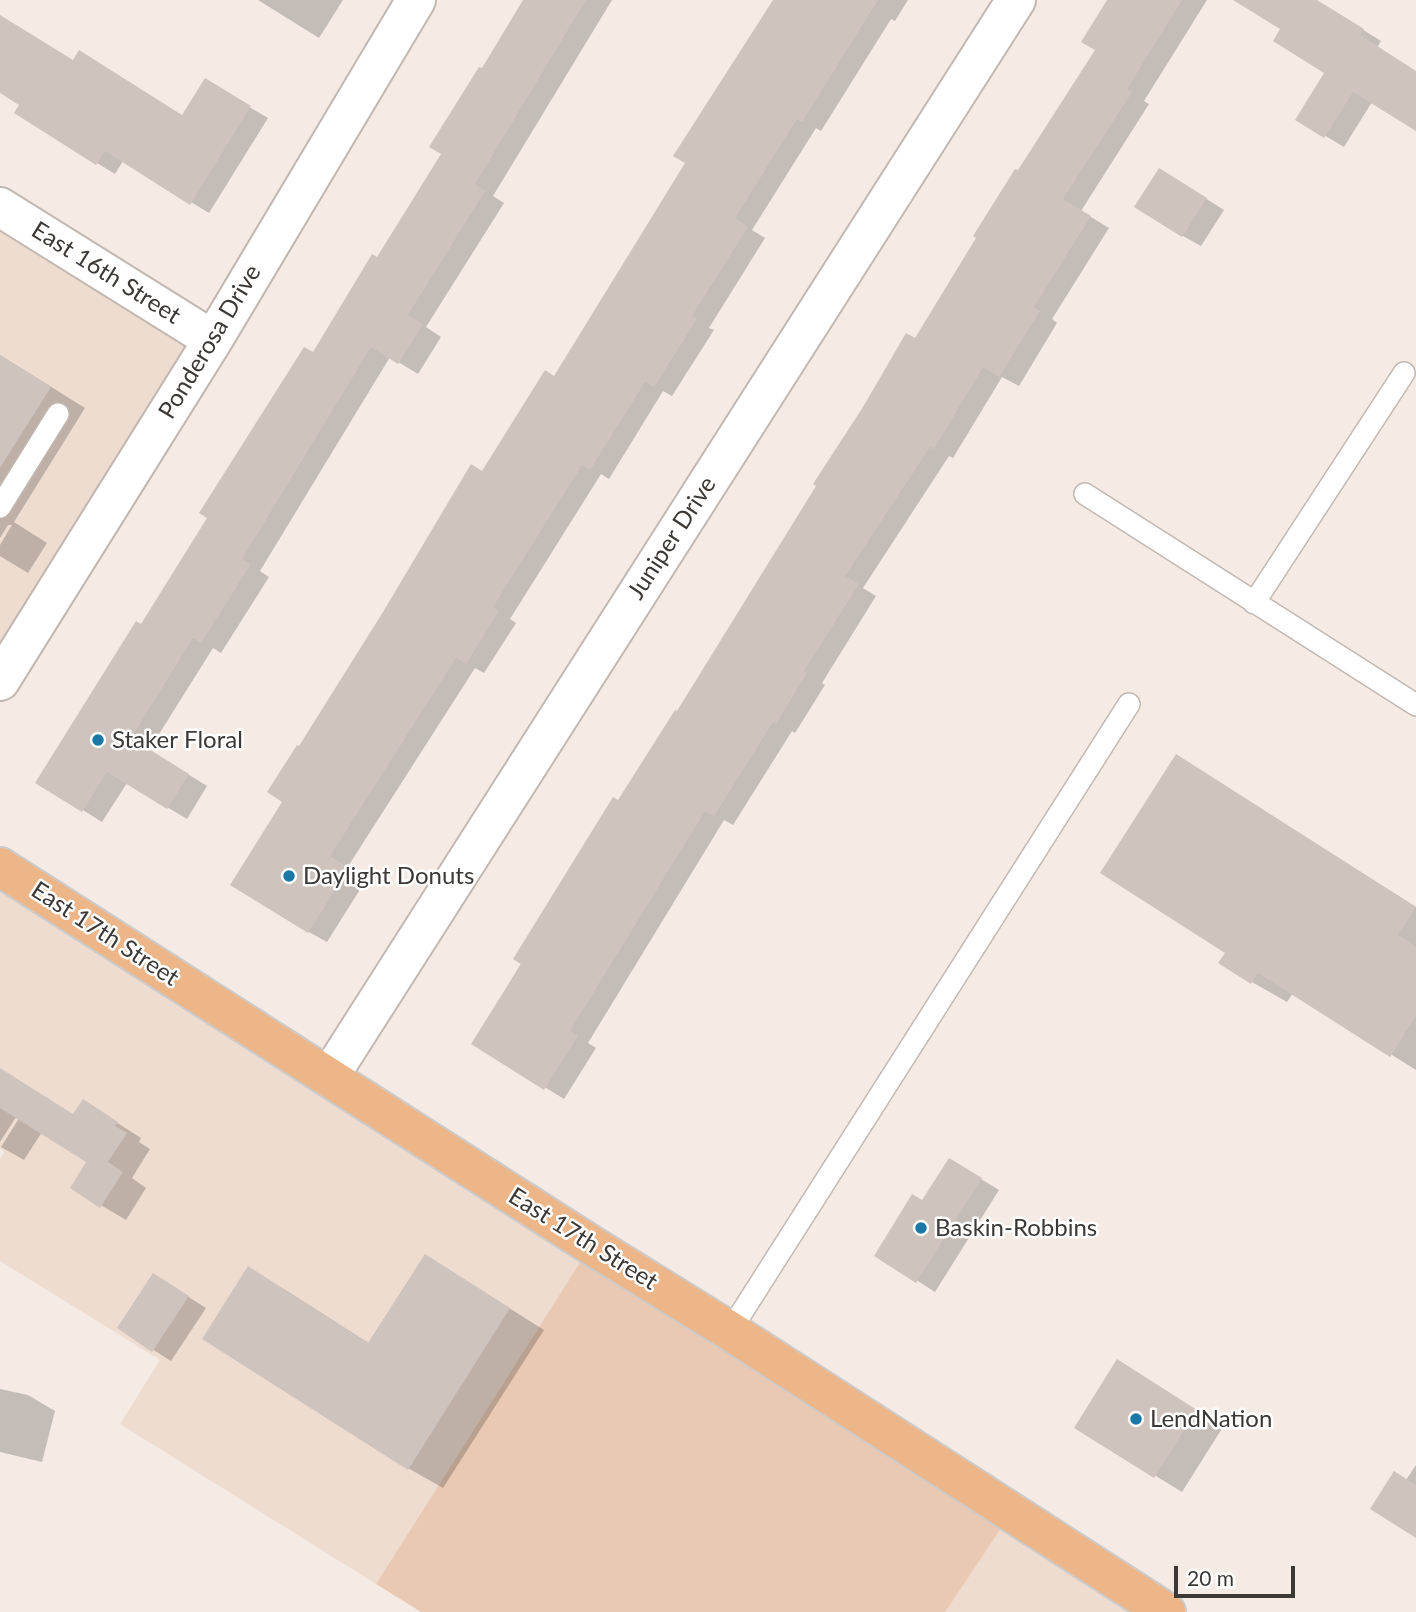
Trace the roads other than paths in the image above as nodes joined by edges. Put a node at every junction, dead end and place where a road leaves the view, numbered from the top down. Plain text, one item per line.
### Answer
1 (416, 0) edge
2 (1016, 0) edge
3 (0, 207) edge
4 (213, 340) junction
5 (1404, 373) dead end
6 (58, 414) dead end
7 (1085, 494) dead end
8 (0, 507) edge
9 (1254, 603) junction
10 (0, 681) edge
11 (1129, 705) dead end
12 (1416, 705) edge
13 (0, 867) edge
14 (329, 1077) junction
15 (730, 1331) junction
16 (1166, 1612) edge

1 - 4 street, Ponderosa Drive
2 - 14 street, Juniper Drive
3 - 4 street, East 16th Street
4 - 10 street, Ponderosa Drive
5 - 9 lane
6 - 8 lane
7 - 9 lane
9 - 12 lane
11 - 15 lane
13 - 14 main road, East 17th Street
14 - 15 main road, East 17th Street
15 - 16 main road, East 17th Street

